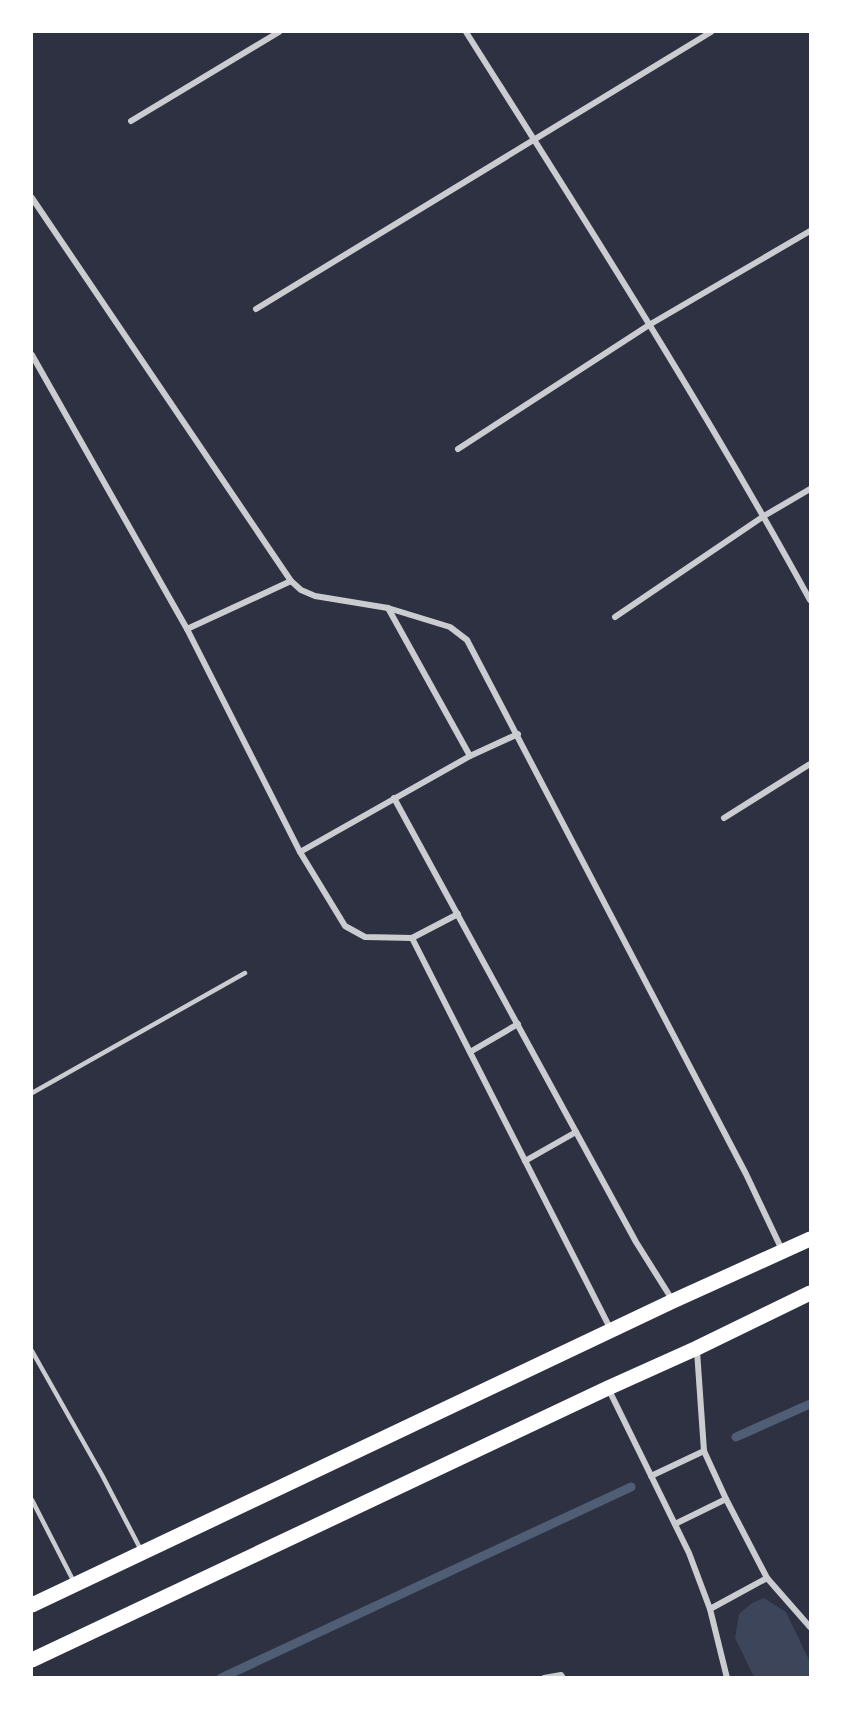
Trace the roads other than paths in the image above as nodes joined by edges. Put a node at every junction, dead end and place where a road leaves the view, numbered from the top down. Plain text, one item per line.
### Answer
1 (279, 32) edge
2 (466, 32) edge
3 (711, 32) edge
4 (131, 121) dead end
5 (533, 138) junction
6 (32, 198) edge
7 (810, 231) edge
8 (256, 309) dead end
9 (649, 325) junction
10 (32, 355) edge
11 (458, 449) dead end
12 (810, 489) edge
13 (764, 516) junction
14 (291, 581) junction
15 (810, 600) edge
16 (388, 608) junction
17 (615, 617) dead end
18 (187, 629) junction
19 (518, 734) junction
20 (470, 756) junction
21 (810, 764) edge
22 (394, 798) junction
23 (724, 818) dead end
24 (300, 852) junction
25 (458, 914) junction
26 (412, 938) junction
27 (245, 974) dead end
28 (518, 1024) junction
29 (470, 1052) junction
30 (32, 1093) edge
31 (576, 1132) junction
32 (525, 1161) junction
33 (810, 1239) edge
34 (783, 1252) junction
35 (810, 1293) edge
36 (673, 1301) junction
37 (612, 1330) junction
38 (697, 1348) junction
39 (32, 1351) edge
40 (608, 1388) junction
41 (704, 1451) junction
42 (651, 1476) junction
43 (726, 1499) junction
44 (32, 1500) edge
45 (675, 1524) junction
46 (143, 1552) junction
47 (767, 1578) junction
48 (75, 1584) junction
49 (32, 1605) edge
50 (710, 1609) junction
51 (810, 1627) edge
52 (32, 1660) edge
53 (544, 1677) edge
54 (563, 1677) edge
55 (727, 1677) edge

1 - 4 street
2 - 5 street
3 - 5 street
5 - 8 street
5 - 9 street
6 - 14 street
7 - 9 street
9 - 11 street
9 - 13 street
10 - 18 street
12 - 13 street
13 - 15 street
13 - 17 street
14 - 16 street
14 - 18 street
16 - 19 street
16 - 20 street
18 - 24 street
19 - 20 street
19 - 34 street
20 - 22 street
21 - 23 street
22 - 24 street
22 - 25 street
24 - 26 street
25 - 26 street
25 - 28 street
26 - 29 street
27 - 30 lane
28 - 29 street
28 - 31 street
29 - 32 street
31 - 32 street
31 - 36 street
32 - 37 street
33 - 34 main road
34 - 36 main road
35 - 38 main road
36 - 37 main road
37 - 46 main road
38 - 40 main road
38 - 41 street
39 - 46 lane
40 - 42 street
40 - 52 main road
41 - 42 street
41 - 43 street
42 - 45 street
43 - 45 street
43 - 47 street
44 - 48 lane
45 - 50 street
46 - 48 main road
47 - 50 street
47 - 51 street
48 - 49 main road
50 - 55 street
53 - 54 street

